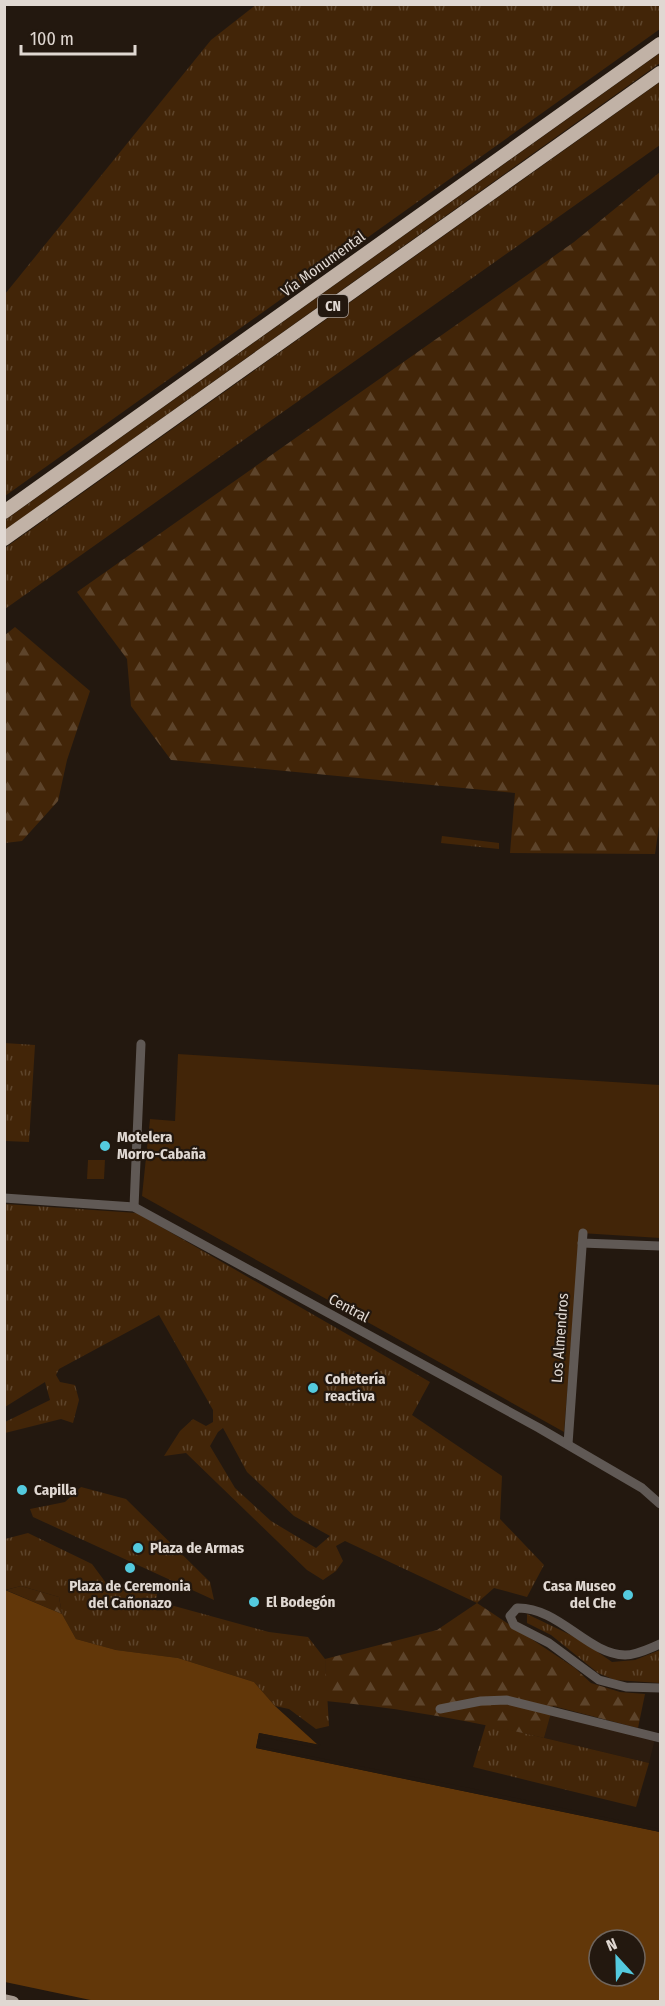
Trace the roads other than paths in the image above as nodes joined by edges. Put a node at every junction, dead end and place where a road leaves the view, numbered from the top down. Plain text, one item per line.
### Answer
1 (660, 44) edge
2 (660, 73) edge
3 (4, 512) edge
4 (4, 539) edge
5 (141, 1044) dead end
6 (4, 1198) edge
7 (134, 1207) junction
8 (660, 1246) edge
9 (568, 1444) junction
10 (660, 1504) edge
11 (660, 1644) edge
12 (660, 1688) edge
13 (440, 1709) dead end
14 (660, 1738) edge
15 (4, 2000) edge
16 (12, 2001) edge

1 - 3 highway, Vía Monumental / CN
2 - 4 highway, CN
5 - 7 street
6 - 7 street, Central
7 - 9 street, Central
8 - 9 street, Los Almendros
9 - 10 street, Central
11 - 12 street
13 - 14 street
15 - 16 main road

